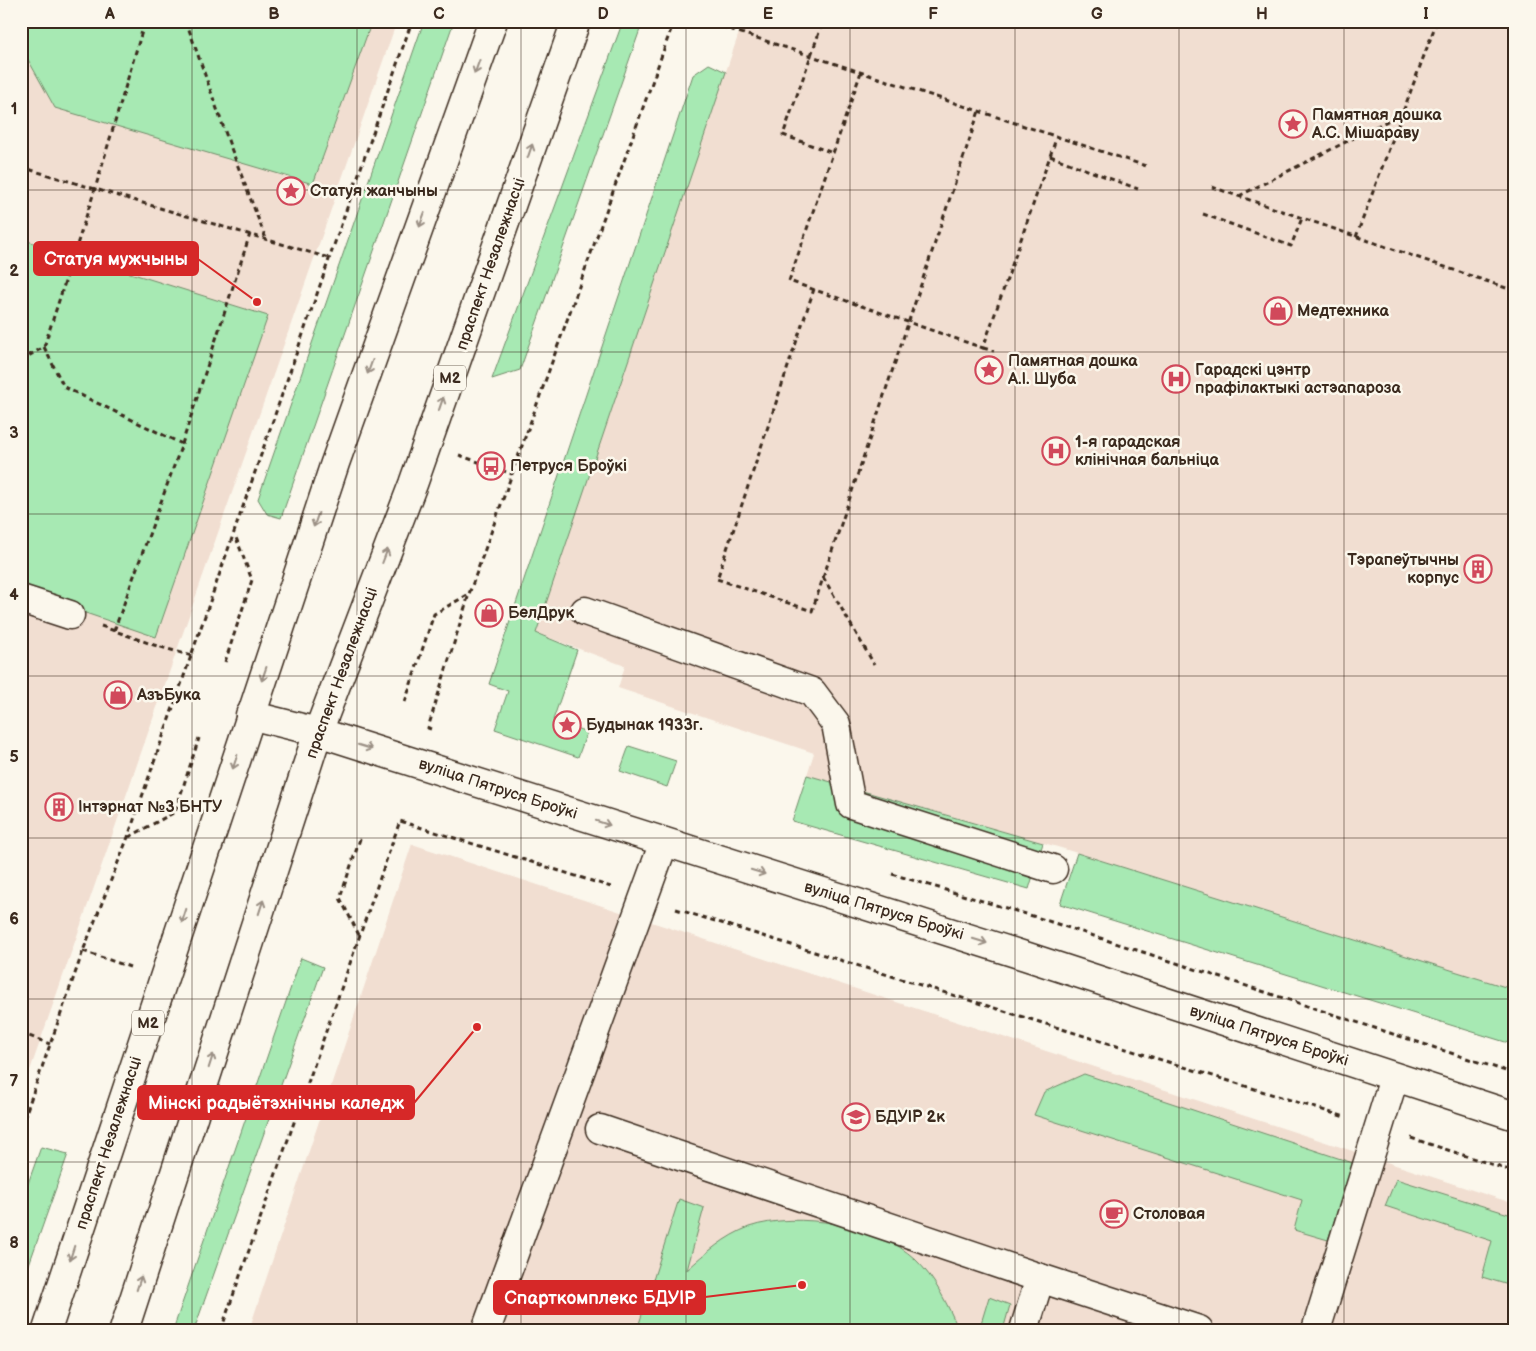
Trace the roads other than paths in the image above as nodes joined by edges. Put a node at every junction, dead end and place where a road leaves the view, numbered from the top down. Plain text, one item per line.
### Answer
1 (493, 21) edge
2 (576, 21) edge
3 (21, 599) edge
4 (585, 611) dead end
5 (70, 615) road end
6 (250, 715) junction
7 (318, 732) junction
8 (664, 842) junction
9 (1053, 869) dead end
10 (1394, 1078) junction
11 (1515, 1116) edge
12 (600, 1129) dead end
13 (1040, 1278) junction
14 (47, 1330) edge
15 (124, 1330) edge
16 (486, 1330) edge
17 (1024, 1330) edge
18 (1199, 1330) edge
19 (1316, 1330) edge

1 -> 6 main road, праспект Незалежнасці / М2
7 -> 2 main road, праспект Незалежнасці / М2
3 - 5 main road
4 - 9 main road
6 - 7 main road, вуліца Пятруся Броўкі
6 -> 14 main road, праспект Незалежнасці / М2
7 -> 8 main road, вуліца Пятруся Броўкі
15 -> 7 main road, праспект Незалежнасці / М2
8 -> 10 main road, вуліца Пятруся Броўкі
8 - 16 main road
10 - 11 main road, вуліца Пятруся Броўкі
10 - 19 main road
12 - 13 main road
13 - 17 main road
13 - 18 main road

